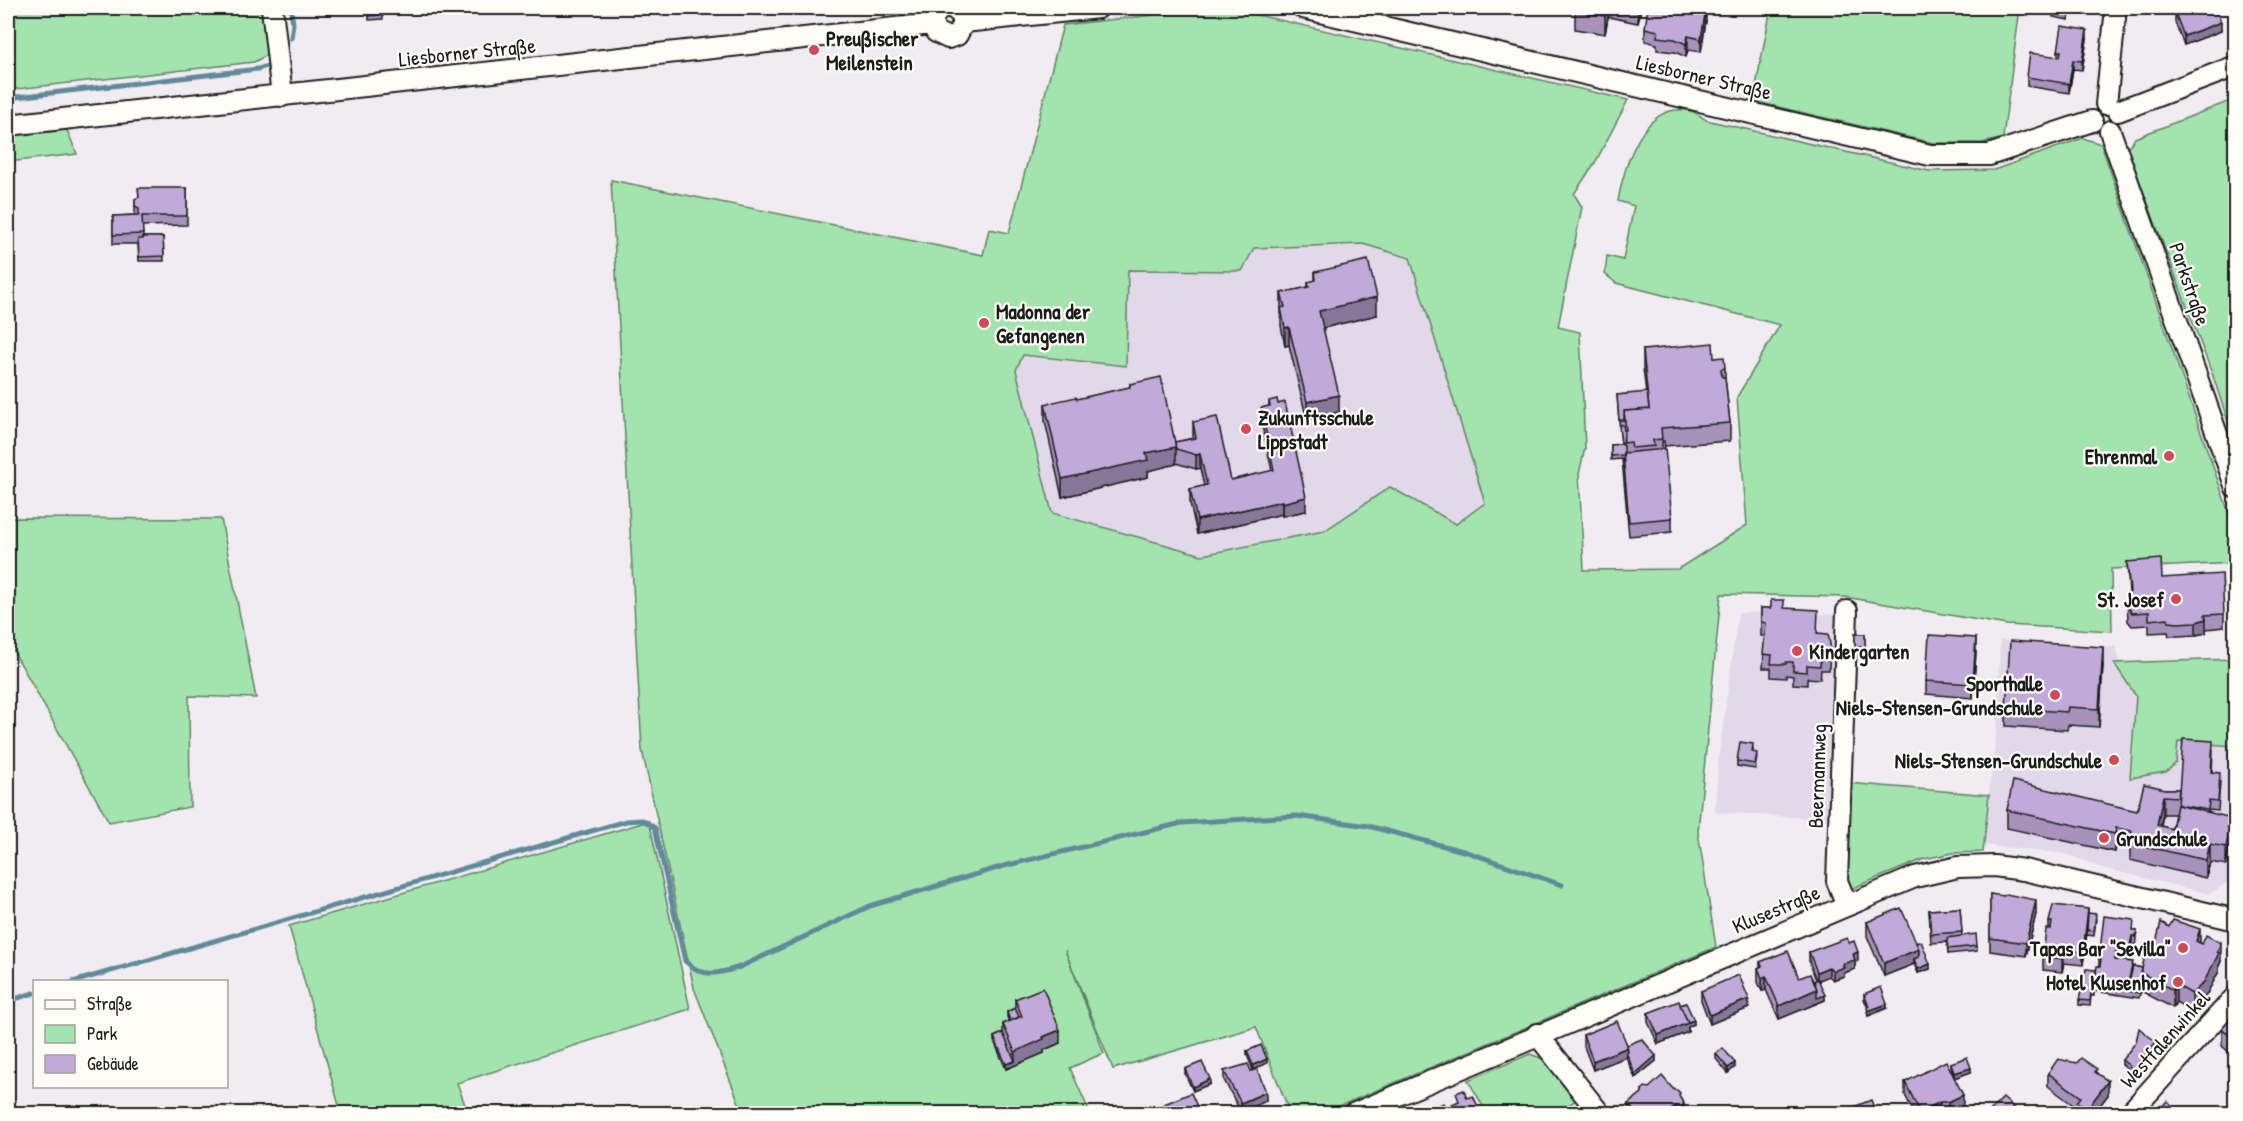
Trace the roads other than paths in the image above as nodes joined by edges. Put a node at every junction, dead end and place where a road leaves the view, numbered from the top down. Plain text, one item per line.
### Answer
1 (272, 8) edge
2 (943, 8) edge
3 (1098, 8) edge
4 (1303, 8) edge
5 (2116, 8) edge
6 (959, 15) edge
7 (932, 24) junction
8 (2235, 66) edge
9 (282, 96) junction
10 (2112, 107) junction
11 (2092, 121) junction
12 (8, 125) edge
13 (2110, 131) junction
14 (2235, 488) edge
15 (1847, 611) dead end
16 (1847, 905) junction
17 (2235, 920) edge
18 (2235, 996) edge
19 (1537, 1035) junction
20 (1353, 1113) edge
21 (1600, 1113) edge
22 (2129, 1113) edge

1 - 9 street
2 - 7 street
3 - 6 street
4 - 11 street, Liesborner Straße
5 - 10 street
6 - 7 street
7 - 9 street, Liesborner Straße
8 - 10 street
9 - 12 street, Liesborner Straße
10 - 11 street
10 - 13 street
11 - 13 street
13 - 14 street, Parkstraße
15 - 16 street, Beermannweg
16 - 17 street, Klusestraße
16 - 19 street, Klusestraße
18 - 22 street, Westfalenwinkel
19 - 20 street, Klusestraße
19 - 21 street

